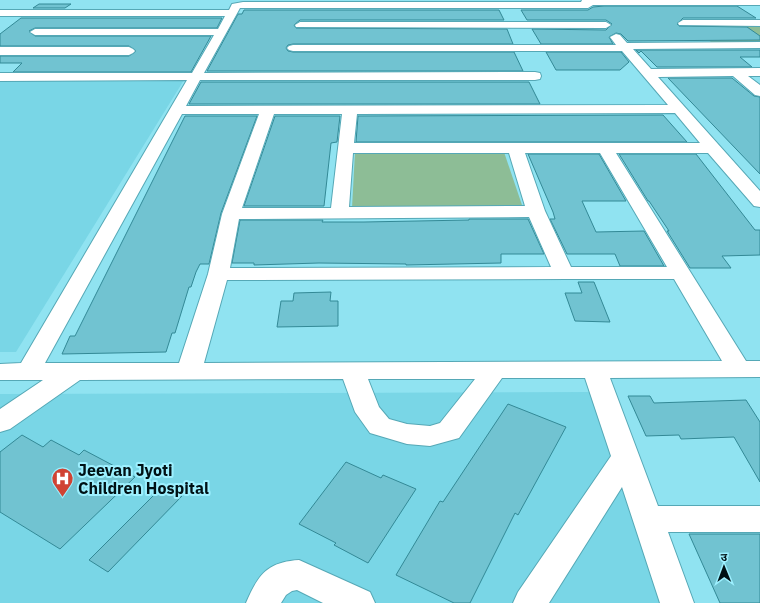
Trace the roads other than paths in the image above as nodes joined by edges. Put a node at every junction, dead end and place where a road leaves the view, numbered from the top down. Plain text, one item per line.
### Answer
1 (756, 1) edge
2 (283, 2) edge
3 (356, 2) edge
4 (508, 2) edge
5 (586, 2) edge
6 (656, 2) junction
7 (152, 4) dead end
8 (306, 4) junction
9 (232, 12) junction
10 (0, 13) edge
11 (60, 13) junction
12 (144, 13) junction
13 (682, 23) junction
14 (760, 23) edge
15 (606, 25) junction
16 (144, 32) junction
17 (221, 32) junction
18 (386, 36) junction
19 (29, 37) junction
20 (297, 37) junction
21 (760, 44) edge
22 (708, 45) junction
23 (624, 47) junction
24 (5, 51) edge
25 (129, 51) junction
26 (527, 62) junction
27 (760, 72) edge
28 (648, 73) junction
29 (737, 73) junction
30 (0, 77) edge
31 (106, 77) junction
32 (196, 77) junction
33 (285, 77) junction
34 (760, 92) edge
35 (554, 109) junction
36 (679, 109) junction
37 (177, 110) junction
38 (268, 110) junction
39 (350, 110) junction
40 (346, 148) junction
41 (515, 148) junction
42 (605, 148) junction
43 (713, 148) junction
44 (759, 200) edge
45 (536, 211) junction
46 (339, 213) junction
47 (231, 214) junction
48 (218, 274) junction
49 (564, 274) junction
50 (681, 274) junction
51 (749, 369) edge
52 (495, 370) junction
53 (595, 370) junction
54 (189, 371) junction
55 (352, 371) junction
56 (0, 372) edge
57 (28, 372) junction
58 (74, 372) junction
59 (0, 422) edge
60 (625, 458) junction
61 (648, 519) junction
62 (760, 519) edge
63 (263, 603) edge
64 (358, 603) edge
65 (530, 603) edge
66 (677, 603) edge

1 - 6 street
2 - 8 street
2 - 9 street
3 - 4 street
3 - 8 street
4 - 5 street
5 - 6 street
5 - 15 street
6 - 13 street
7 - 12 street
8 - 20 street
9 - 12 street
9 - 17 street
10 - 11 street
11 - 12 street
11 - 19 street
13 - 14 street
13 - 22 street
15 - 18 street
15 - 23 street
16 - 17 street
16 - 19 street
16 - 25 street
17 - 32 street
18 - 20 street
18 - 20 street
18 - 26 street
19 - 24 street
20 - 33 street
21 - 22 street
22 - 23 street
23 - 26 street
23 - 28 street
24 - 25 street
25 - 31 street
26 - 33 street
26 - 35 street
27 - 29 street
28 - 29 street
28 - 36 street
29 - 34 street
30 - 31 street
31 - 32 street
32 - 33 street
32 - 37 street
35 - 36 street
35 - 39 street
36 - 43 street
37 - 38 street
37 - 57 street
38 - 39 street
38 - 47 street
39 - 40 street
40 - 41 street
40 - 46 street
41 - 42 street
41 - 45 street
42 - 43 street
42 - 50 street
43 - 44 street
45 - 46 street
45 - 49 street
46 - 47 street
47 - 48 street
48 - 49 street
48 - 54 street
49 - 50 street
50 - 51 street
51 - 53 street
52 - 53 street
52 - 55 street
52 - 55 street
53 - 60 street
54 - 55 street
54 - 58 street
56 - 57 street
57 - 58 street
58 - 59 street
60 - 61 street
60 - 65 street
61 - 62 street
61 - 66 street
63 - 64 street

